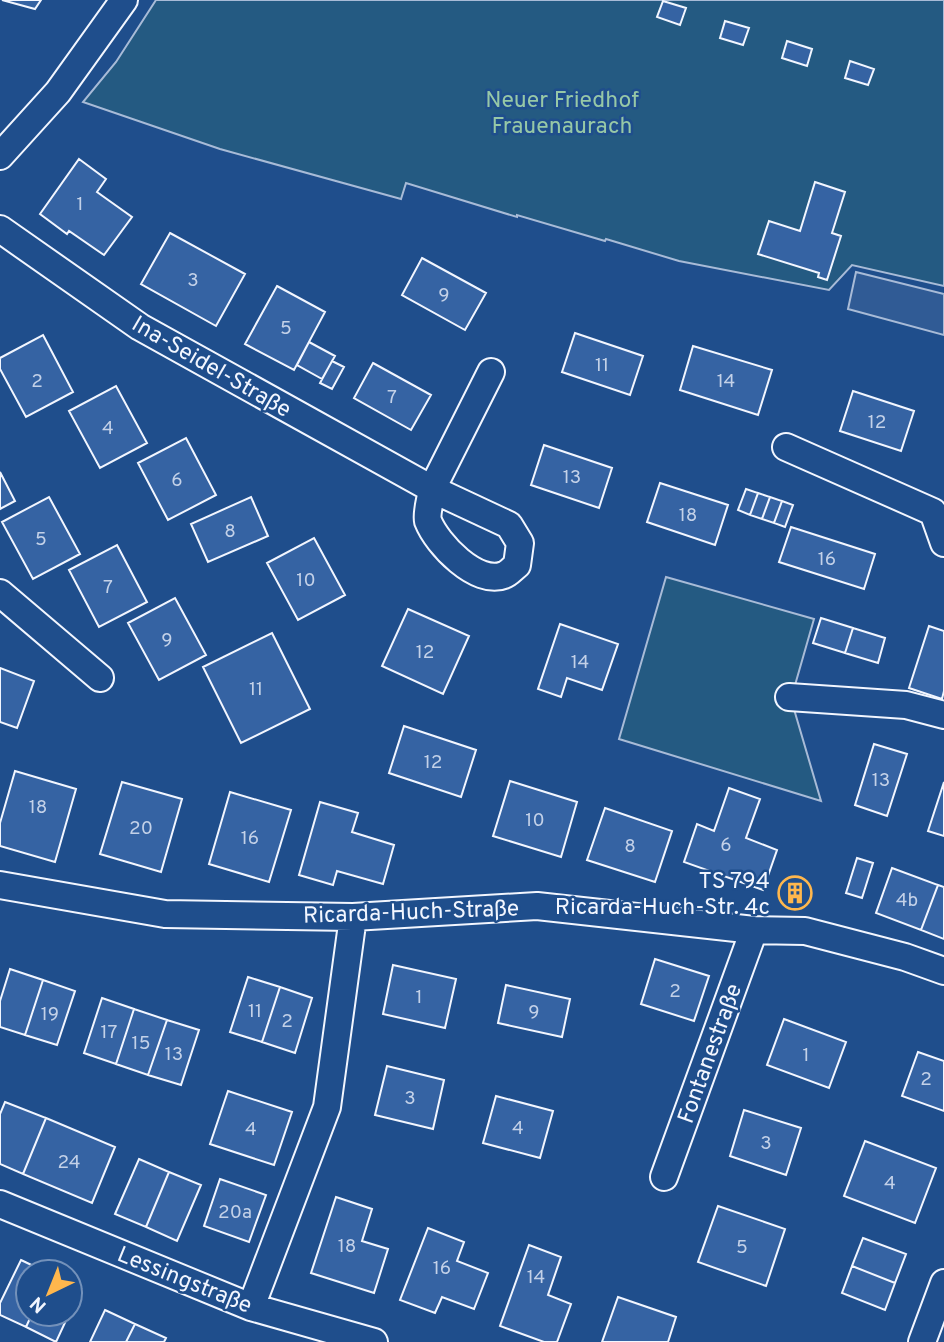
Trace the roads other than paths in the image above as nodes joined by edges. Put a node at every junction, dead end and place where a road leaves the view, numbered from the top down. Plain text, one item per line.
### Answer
1 (124, 0) edge
2 (0, 156) edge
3 (0, 229) edge
4 (491, 372) dead end
5 (786, 447) dead end
6 (944, 543) edge
7 (0, 593) edge
8 (100, 678) dead end
9 (789, 697) dead end
10 (944, 715) edge
11 (0, 886) edge
12 (353, 917) junction
13 (754, 930) junction
14 (944, 971) edge
15 (664, 1177) dead end
16 (0, 1204) edge
17 (944, 1283) edge
18 (251, 1307) junction
19 (374, 1342) edge
20 (922, 1342) edge

1 - 2 street
3 - 4 street, Ina-Seidel-Straße
5 - 6 street
7 - 8 street
9 - 10 street
11 - 12 street, Ricarda-Huch-Straße
12 - 13 street, Ricarda-Huch-Straße
12 - 18 street
13 - 14 street, Ricarda-Huch-Straße
13 - 15 street, Fontanestraße
16 - 18 street, Lessingstraße
17 - 20 street
18 - 19 street, Lessingstraße

